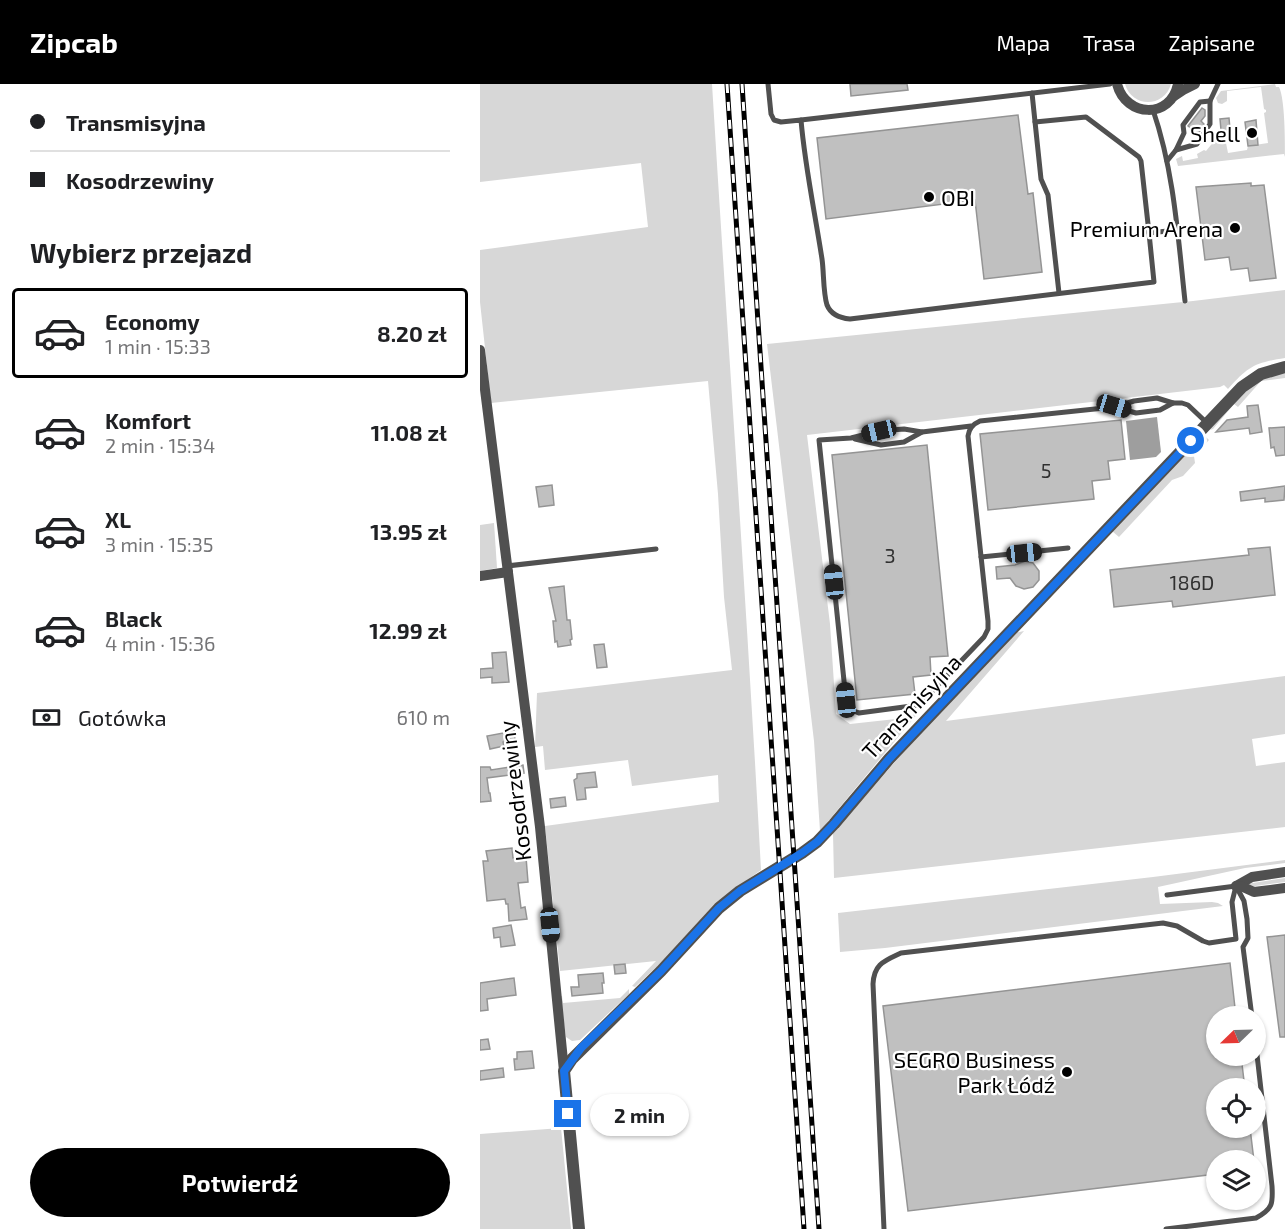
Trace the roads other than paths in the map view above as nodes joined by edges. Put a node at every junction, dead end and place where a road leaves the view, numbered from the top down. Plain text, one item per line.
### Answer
1 (768, 84) edge
2 (1110, 84) edge
3 (1117, 84) edge
4 (1178, 84) edge
5 (1195, 84) edge
6 (1218, 84) edge
7 (1032, 93) junction
8 (1174, 96) junction
9 (1210, 101) junction
10 (1153, 110) junction
11 (801, 120) junction
12 (1035, 122) junction
13 (1176, 150) junction
14 (1167, 161) junction
15 (1177, 230) junction
16 (1149, 234) junction
17 (1059, 293) junction
18 (1185, 301) dead end
19 (480, 350) edge
20 (1285, 367) edge
21 (1173, 403) junction
22 (1114, 406) junction
23 (1207, 423) junction
24 (971, 426) junction
25 (922, 432) junction
26 (851, 438) junction
27 (1068, 548) dead end
28 (656, 549) dead end
29 (981, 557) junction
30 (508, 569) junction
31 (480, 576) edge
32 (1285, 872) edge
33 (1236, 886) junction
34 (1285, 888) edge
35 (1167, 895) dead end
36 (1236, 939) junction
37 (1243, 946) junction
38 (1251, 1006) edge
39 (1258, 1066) edge
40 (564, 1071) junction
41 (579, 1229) edge
42 (884, 1229) edge
43 (1166, 1229) edge

1 - 11 lane
2 - 7 lane
3 - 10 street
4 - 8 street
5 - 8 street
6 - 9 lane
7 - 11 lane
7 - 12 lane
8 - 10 street
9 - 13 lane
9 - 13 lane
10 - 14 lane
11 - 17 lane
12 - 16 lane
12 - 17 lane
13 - 14 lane
14 - 15 lane
15 - 16 lane
15 - 18 lane
16 - 17 lane
19 - 30 street, Kosodrzewiny
20 - 23 street, Transmisyjna
21 - 22 lane
21 - 22 lane
21 - 23 lane
22 - 24 lane
23 - 40 street, Transmisyjna
24 - 25 lane
24 - 29 lane
25 - 26 lane
25 - 26 lane
26 - 29 lane
27 - 29 lane
28 - 30 lane
30 - 31 street
30 - 40 street, Kosodrzewiny
32 - 33 street
33 - 34 street
33 - 35 lane
33 - 36 lane
33 - 37 lane
36 - 37 lane
36 - 42 lane
37 - 38 lane
39 - 43 lane
40 - 41 street, Kosodrzewiny

